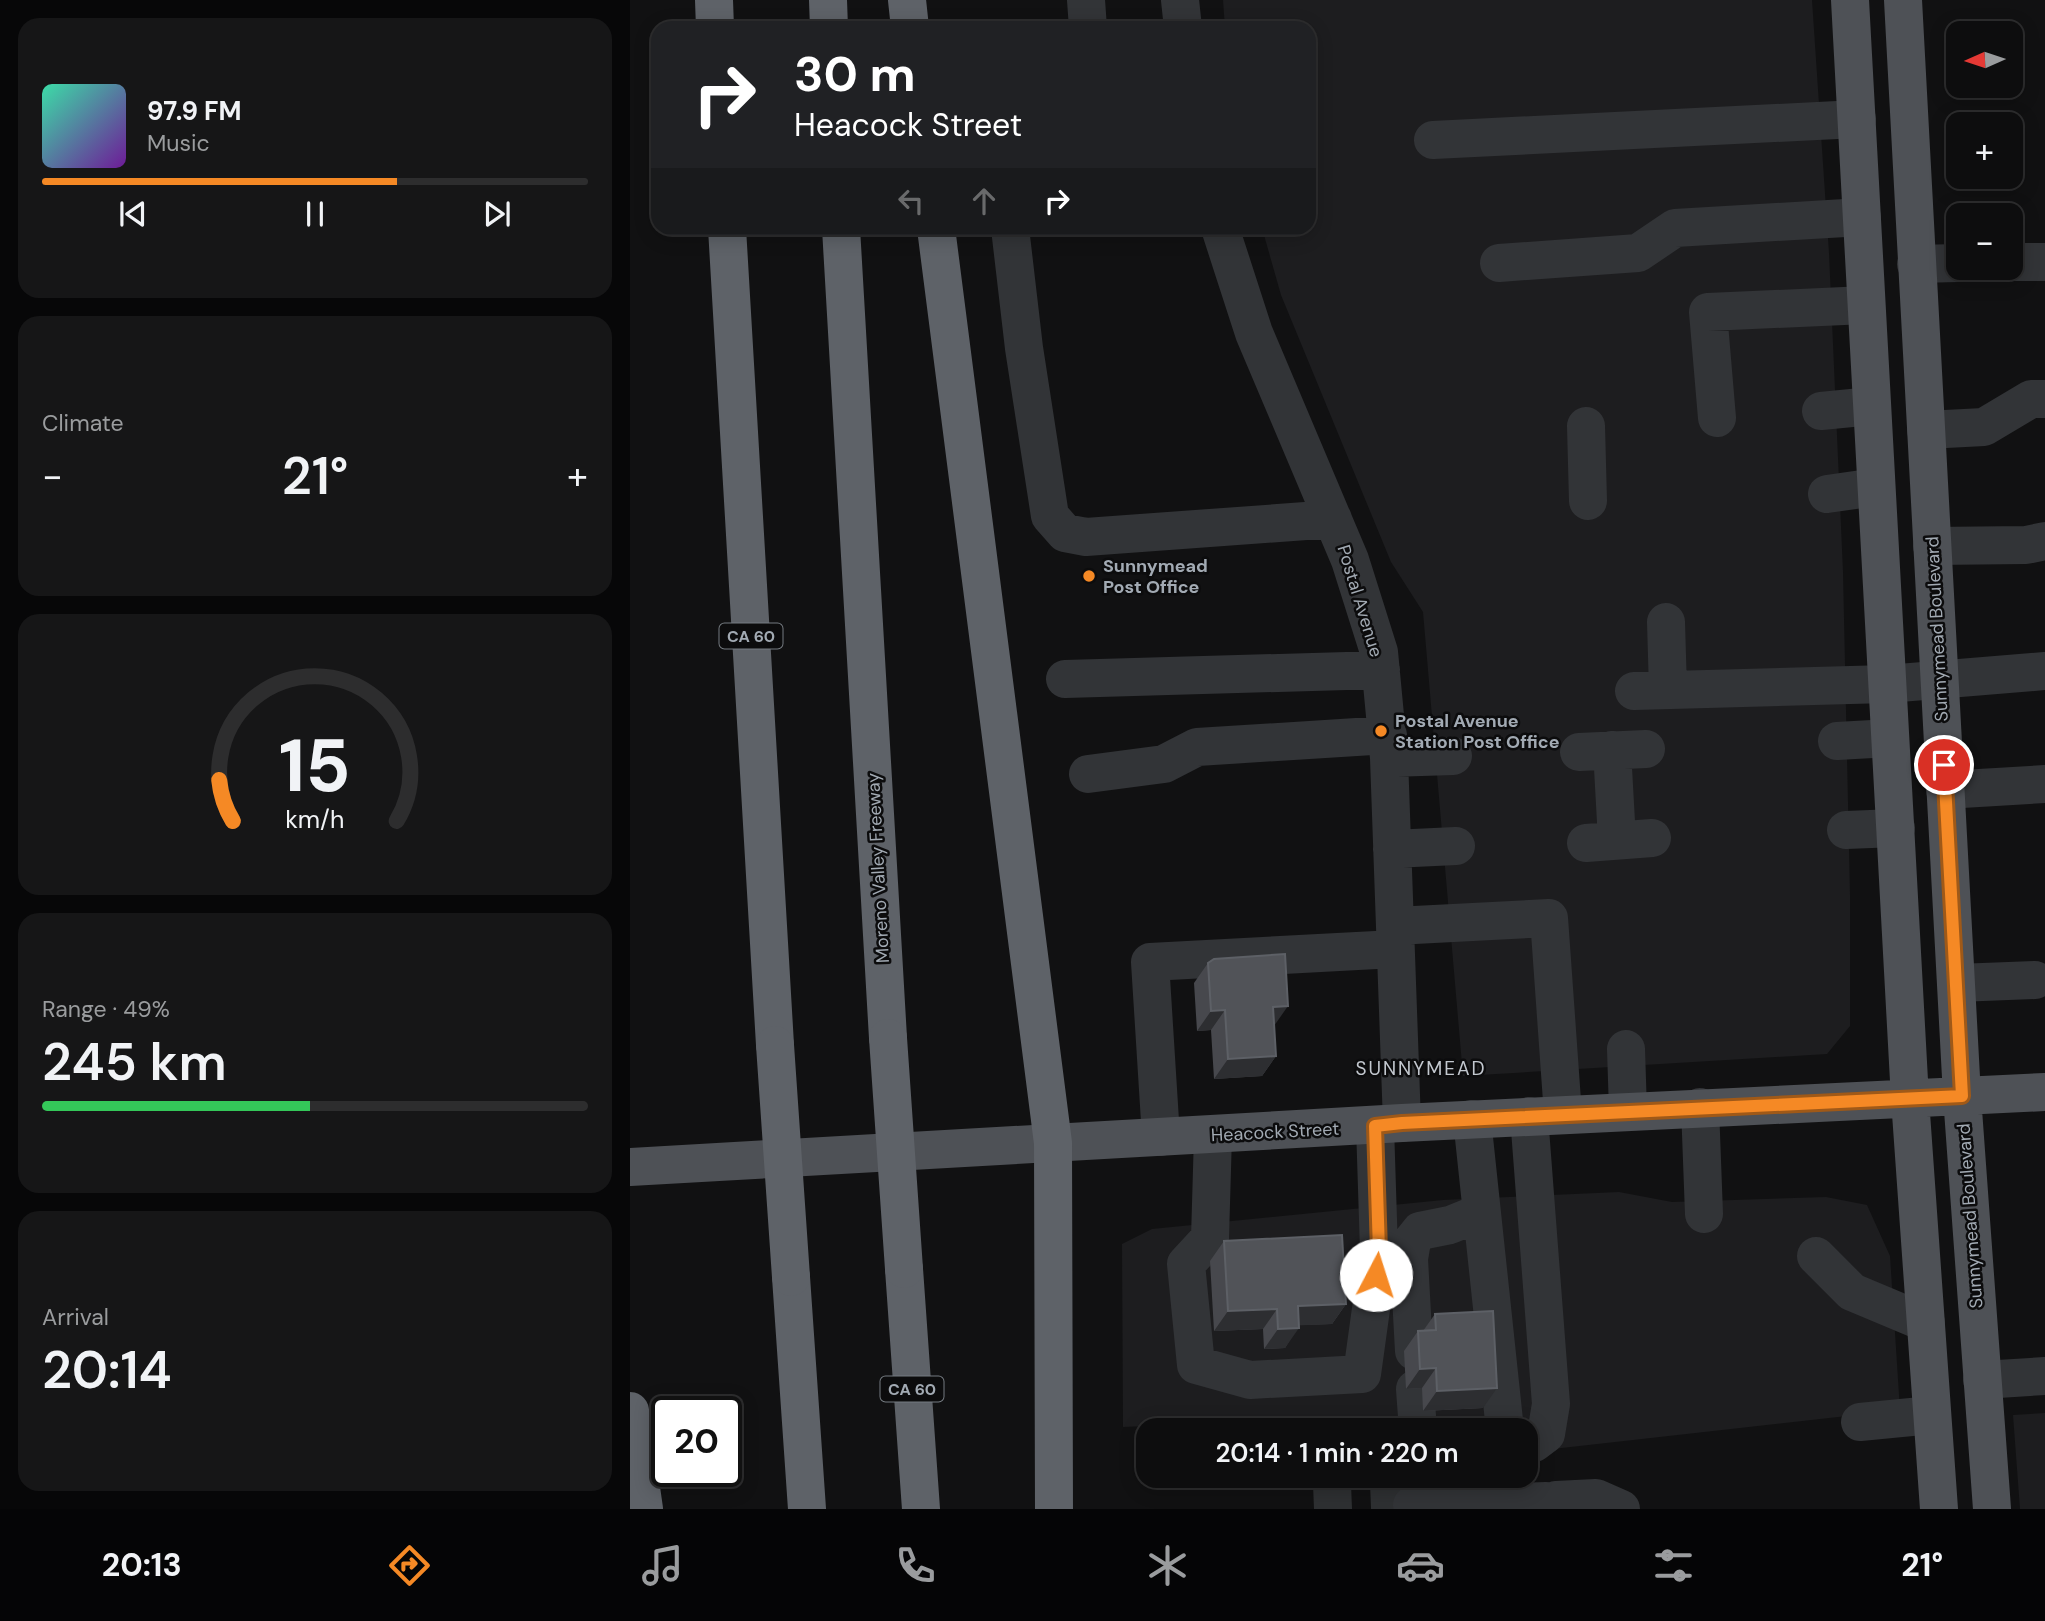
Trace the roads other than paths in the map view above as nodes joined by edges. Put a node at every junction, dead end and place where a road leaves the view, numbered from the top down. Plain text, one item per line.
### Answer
1 (713, 0) edge
2 (828, 0) edge
3 (907, 0) edge
4 (1086, 0) edge
5 (1180, 0) edge
6 (1850, 0) edge
7 (1903, 0) edge
8 (714, 21) edge
9 (829, 21) edge
10 (909, 21) edge
11 (1088, 21) edge
12 (1182, 21) edge
13 (1857, 119) junction
14 (1433, 140) dead end
15 (1862, 217) junction
16 (727, 235) edge
17 (841, 235) edge
18 (937, 235) edge
19 (1011, 235) edge
20 (1222, 235) edge
21 (2023, 262) edge
22 (2045, 262) edge
23 (1499, 263) dead end
24 (1946, 263) edge
25 (1916, 264) junction
26 (1866, 305) junction
27 (2045, 398) edge
28 (1872, 406) junction
29 (1821, 411) dead end
30 (1717, 418) dead end
31 (1586, 426) dead end
32 (1926, 430) junction
33 (1876, 487) junction
34 (1827, 494) dead end
35 (1588, 501) dead end
36 (1332, 519) junction
37 (2045, 541) edge
38 (1932, 546) junction
39 (1666, 622) dead end
40 (1381, 670) junction
41 (2045, 671) edge
42 (1065, 679) dead end
43 (1939, 680) junction
44 (1887, 684) junction
45 (1890, 738) junction
46 (1837, 741) dead end
47 (1389, 747) junction
48 (1612, 750) dead end
49 (1453, 756) dead end
50 (1088, 774) dead end
51 (2045, 784) edge
52 (1945, 790) junction
53 (1896, 828) junction
54 (1846, 830) dead end
55 (1618, 840) dead end
56 (1457, 846) dead end
57 (1392, 849) junction
58 (1395, 937) junction
59 (2035, 980) dead end
60 (1956, 983) junction
61 (1626, 1049) dead end
62 (2045, 1092) edge
63 (1962, 1096) junction
64 (1910, 1099) junction
65 (1700, 1107) junction
66 (1628, 1111) junction
67 (1546, 1115) junction
68 (1472, 1119) junction
69 (1388, 1125) junction
70 (1213, 1135) junction
71 (1161, 1137) junction
72 (1053, 1143) junction
73 (630, 1167) edge
74 (1482, 1212) junction
75 (1704, 1214) dead end
76 (1815, 1256) dead end
77 (1926, 1323) junction
78 (1413, 1350) dead end
79 (2045, 1376) edge
80 (1982, 1380) junction
81 (1415, 1388) dead end
82 (630, 1411) edge
83 (1932, 1415) junction
84 (1417, 1418) edge
85 (1504, 1418) edge
86 (1860, 1422) dead end
87 (1538, 1440) edge
88 (1544, 1500) edge
89 (1412, 1505) dead end
90 (644, 1509) edge
91 (807, 1509) edge
92 (921, 1509) edge
93 (1054, 1509) edge
94 (1938, 1509) edge
95 (1992, 1509) edge

1 - 8 highway
2 - 9 highway
3 - 10 highway
4 - 11 street
5 - 12 street
6 - 13 main road
7 - 25 main road, Sunnymead Boulevard
13 - 14 street
13 - 15 main road
15 - 23 street
15 - 26 main road
16 - 91 highway, CA 60, bridge
17 - 92 highway, Moreno Valley Freeway / CA 60, bridge
18 - 72 highway
19 - 36 street
20 - 36 street, Postal Avenue
21 - 22 street
24 - 25 street
25 - 32 main road, Sunnymead Boulevard
26 - 28 main road
26 - 30 street
27 - 32 street
28 - 29 street
28 - 33 main road
31 - 35 street
32 - 38 main road, Sunnymead Boulevard
33 - 34 street
33 - 44 main road
36 - 40 street, Postal Avenue
37 - 38 street
38 - 43 main road, Sunnymead Boulevard
39 - 44 street
40 - 42 street
40 - 47 street, Postal Avenue
41 - 43 street
43 - 44 street
43 - 52 main road, Sunnymead Boulevard
44 - 45 main road
45 - 46 street
45 - 53 main road
47 - 49 street
47 - 50 street
47 - 57 street, Postal Avenue
48 - 55 street
51 - 52 street
52 - 60 main road, Sunnymead Boulevard
53 - 54 street
53 - 64 main road
56 - 57 street
57 - 58 street, Postal Avenue
58 - 67 street
58 - 69 street, Postal Avenue
58 - 71 street
59 - 60 street
60 - 63 main road, Sunnymead Boulevard
61 - 66 street
62 - 63 main road, Heacock Street
63 - 64 main road, Heacock Street
63 - 80 main road, Sunnymead Boulevard
64 - 65 main road, Heacock Street
64 - 77 main road
65 - 66 main road, Heacock Street
65 - 75 street
66 - 67 main road, Heacock Street
67 - 68 main road, Heacock Street
67 - 87 street
68 - 69 main road, Heacock Street
68 - 74 street
69 - 70 main road, Heacock Street
69 - 70 street, Postal Avenue
70 - 71 main road, Heacock Street
71 - 72 main road, Heacock Street
72 - 73 main road, Heacock Street
72 - 93 highway
74 - 78 street
74 - 85 street
76 - 77 street
77 - 83 main road
79 - 80 street
80 - 95 main road, Sunnymead Boulevard
81 - 84 street
82 - 90 highway
83 - 86 street
83 - 94 main road
88 - 89 street

